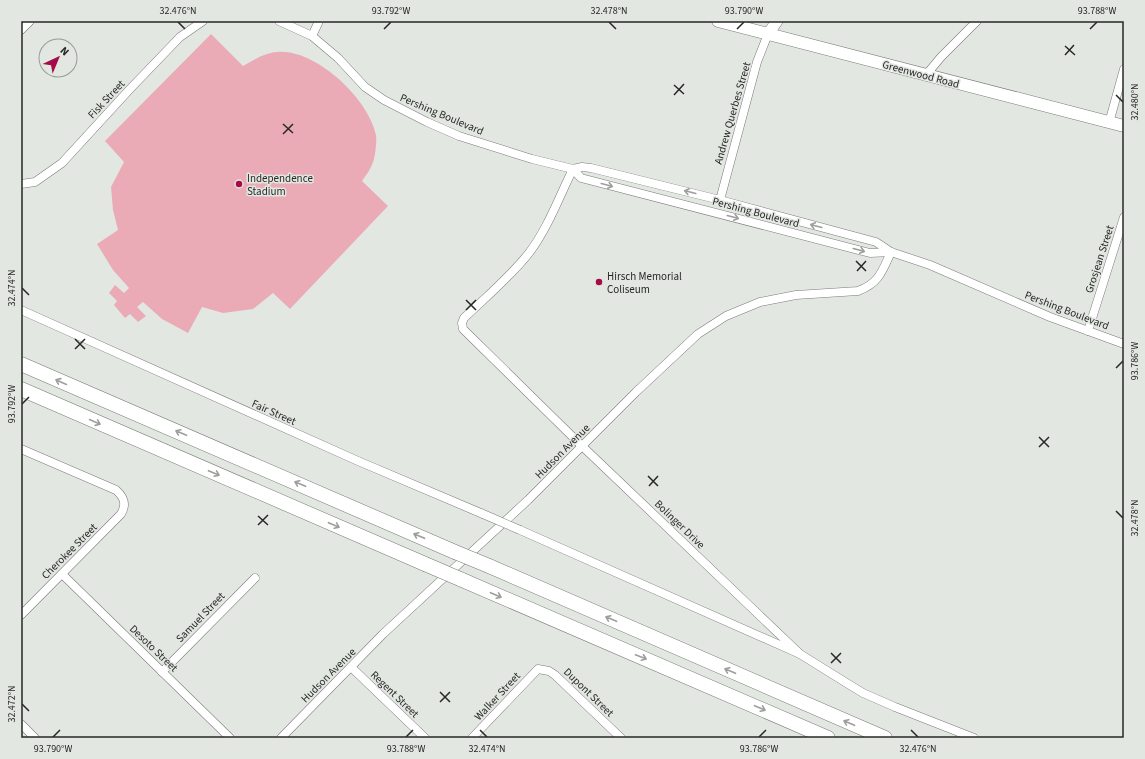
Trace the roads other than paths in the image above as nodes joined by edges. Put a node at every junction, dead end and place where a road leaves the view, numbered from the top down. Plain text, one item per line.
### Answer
1 (30, 21) edge
2 (203, 21) edge
3 (279, 21) edge
4 (319, 21) edge
5 (718, 21) edge
6 (777, 21) edge
7 (977, 21) edge
8 (21, 30) edge
9 (768, 34) junction
10 (312, 36) junction
11 (1124, 69) edge
12 (926, 75) junction
13 (1109, 123) junction
14 (1124, 126) edge
15 (573, 169) junction
16 (21, 184) edge
17 (720, 200) junction
18 (1124, 217) edge
19 (891, 252) junction
20 (21, 310) edge
21 (1088, 331) junction
22 (1124, 344) edge
23 (21, 364) edge
24 (21, 389) edge
25 (582, 446) junction
26 (21, 449) edge
27 (520, 530) joint
28 (62, 574) junction
29 (255, 578) dead end
30 (21, 615) edge
31 (800, 654) junction
32 (351, 667) junction
33 (538, 669) joint
34 (162, 672) junction
35 (21, 724) edge
36 (35, 738) edge
37 (230, 738) edge
38 (281, 738) edge
39 (425, 738) edge
40 (472, 738) edge
41 (621, 738) edge
42 (828, 738) edge
43 (885, 738) edge
44 (974, 738) edge

1 - 8 street
2 - 16 street, Fisk Street
3 - 10 street, Pershing Boulevard
4 - 10 street
5 - 9 main road, Greenwood Road
6 - 9 street
7 - 12 street
9 - 12 main road, Greenwood Road
9 - 17 street, Andrew Querbes Street
10 - 15 street, Pershing Boulevard
11 - 13 street
12 - 13 main road, Greenwood Road
13 - 14 main road, Greenwood Road
17 -> 15 street, Pershing Boulevard
15 -> 19 street, Pershing Boulevard
15 - 25 street, Bolinger Drive
19 -> 17 street, Pershing Boulevard
18 - 21 street, Grosjean Street
19 - 21 street, Pershing Boulevard
19 - 25 street, Hudson Avenue
20 - 27 street, Fair Street, bridge
21 - 22 street, Pershing Boulevard
43 -> 23 highway, bridge
24 -> 42 highway, bridge
25 - 31 street, Bolinger Drive
25 - 32 street, Hudson Avenue
26 - 28 street, Cherokee Street
27 - 31 street, Bolinger Drive
28 - 30 street, Cherokee Street
28 - 34 street, Desoto Street
29 - 34 street, Samuel Street
31 - 44 street, Bolinger Drive
32 - 38 street, Hudson Avenue
32 - 39 street, Regent Street
33 - 40 street, Walker Street
33 - 41 street, Dupont Street
34 - 37 street, Desoto Street
35 - 36 street

